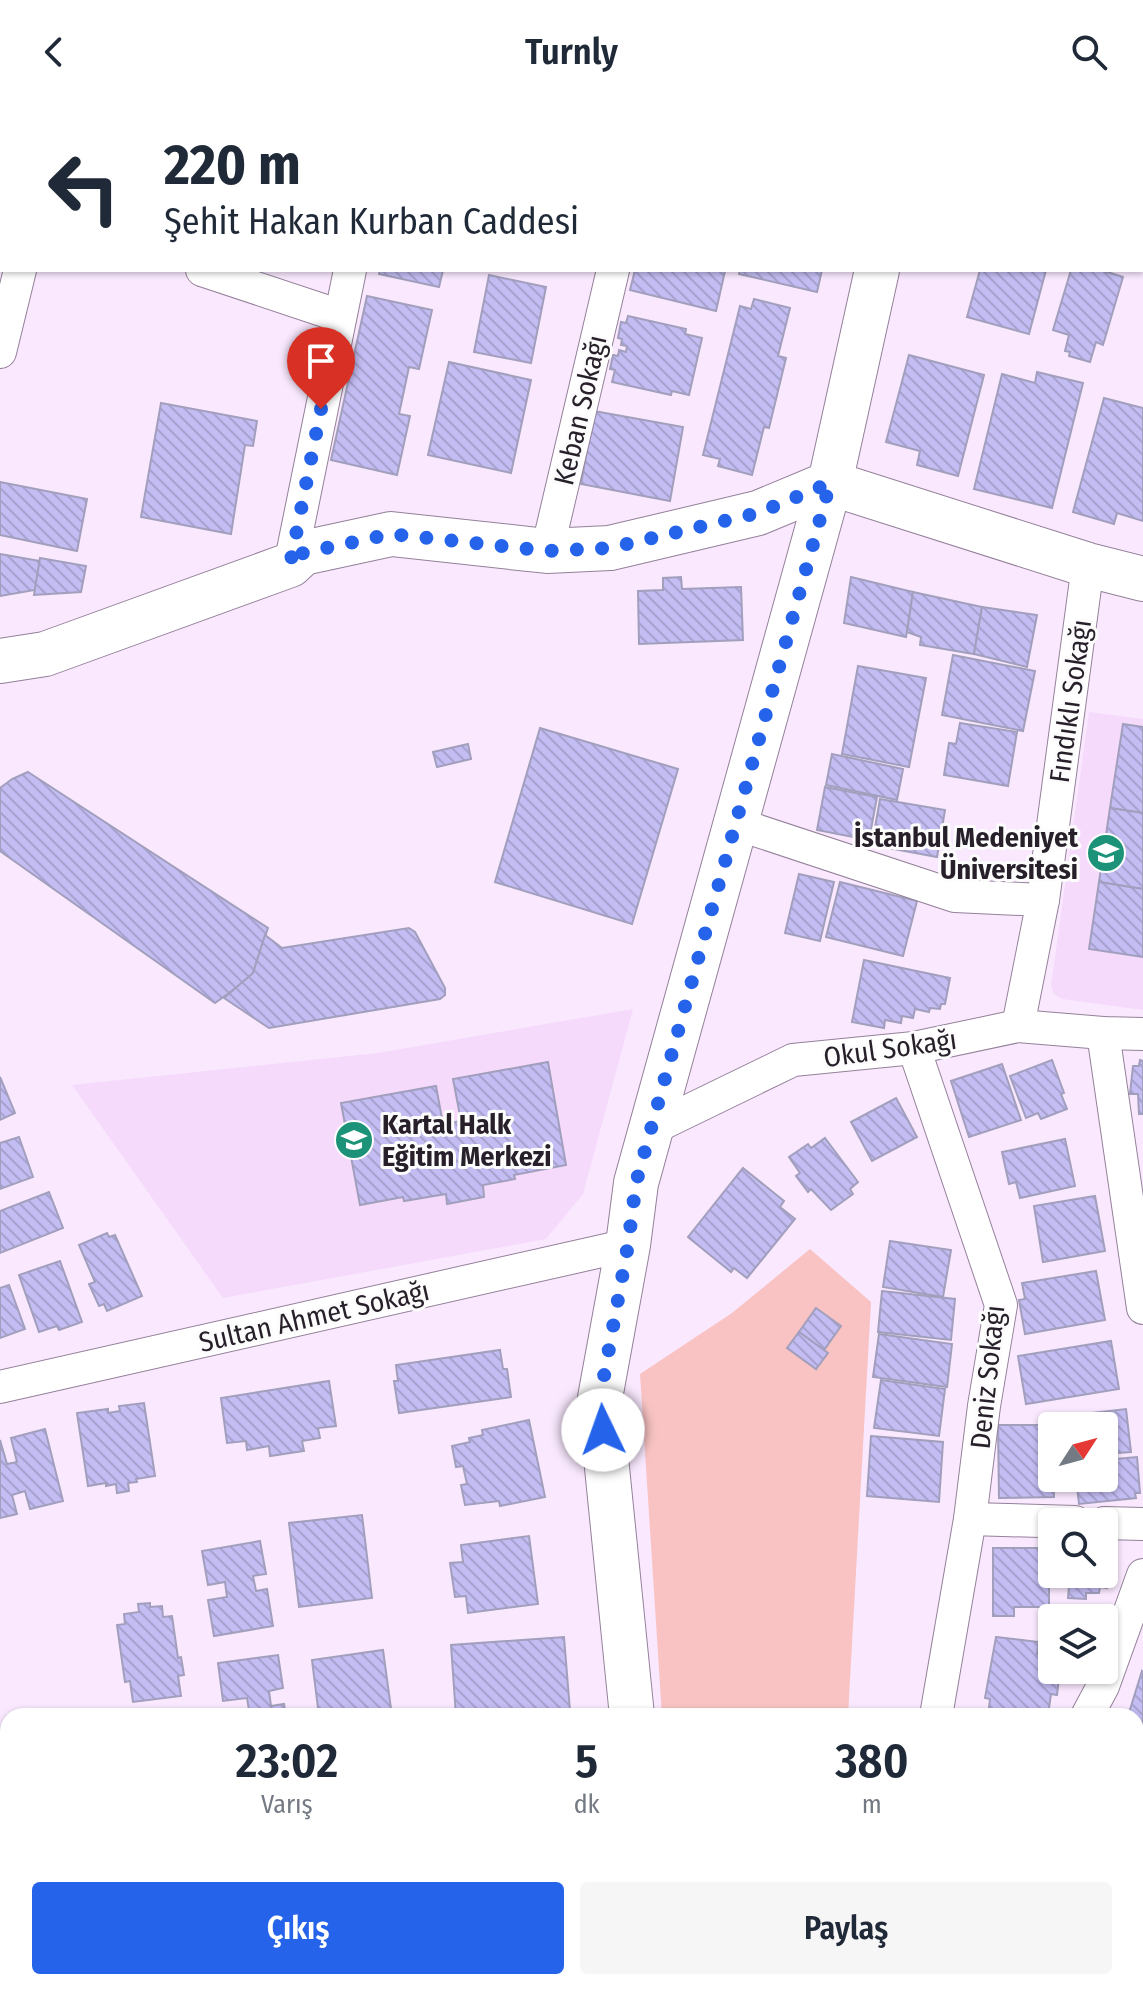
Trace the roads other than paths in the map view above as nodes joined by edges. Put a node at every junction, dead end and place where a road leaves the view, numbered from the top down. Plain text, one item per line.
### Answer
1 (20, 272) edge
2 (208, 272) edge
3 (350, 272) edge
4 (613, 272) edge
5 (877, 272) edge
6 (340, 316) junction
7 (0, 352) edge
8 (830, 483) junction
9 (547, 551) junction
10 (290, 565) junction
11 (1088, 565) junction
12 (1143, 579) edge
13 (0, 661) edge
14 (734, 823) junction
15 (1043, 900) junction
16 (1018, 1026) junction
17 (1103, 1033) junction
18 (1143, 1034) edge
19 (914, 1048) junction
20 (651, 1129) junction
21 (628, 1245) junction
22 (1143, 1308) edge
23 (0, 1387) edge
24 (970, 1519) junction
25 (1038, 1521) edge
26 (1118, 1523) edge
27 (1143, 1524) edge
28 (1143, 1575) edge
29 (631, 1708) edge
30 (937, 1708) edge
31 (1091, 1708) edge

1 - 7 street
2 - 6 street
3 - 6 street
4 - 9 street, Keban Sokağı
5 - 8 street
6 - 10 street
8 - 9 street
8 - 11 street
8 - 14 street
9 - 10 street
10 - 13 street
11 - 12 street
11 - 15 street, Fındıklı Sokağı
14 - 15 street
14 - 20 street
15 - 16 street, Fındıklı Sokağı
16 - 17 street, Okul Sokağı
16 - 19 street, Okul Sokağı
17 - 18 street, Okul Sokağı
17 - 22 street
19 - 20 street, Okul Sokağı
19 - 24 street, Deniz Sokağı
20 - 21 street
21 - 23 street, Sultan Ahmet Sokağı
21 - 29 street
24 - 25 street
24 - 30 street, Deniz Sokağı
26 - 27 street
28 - 31 street

